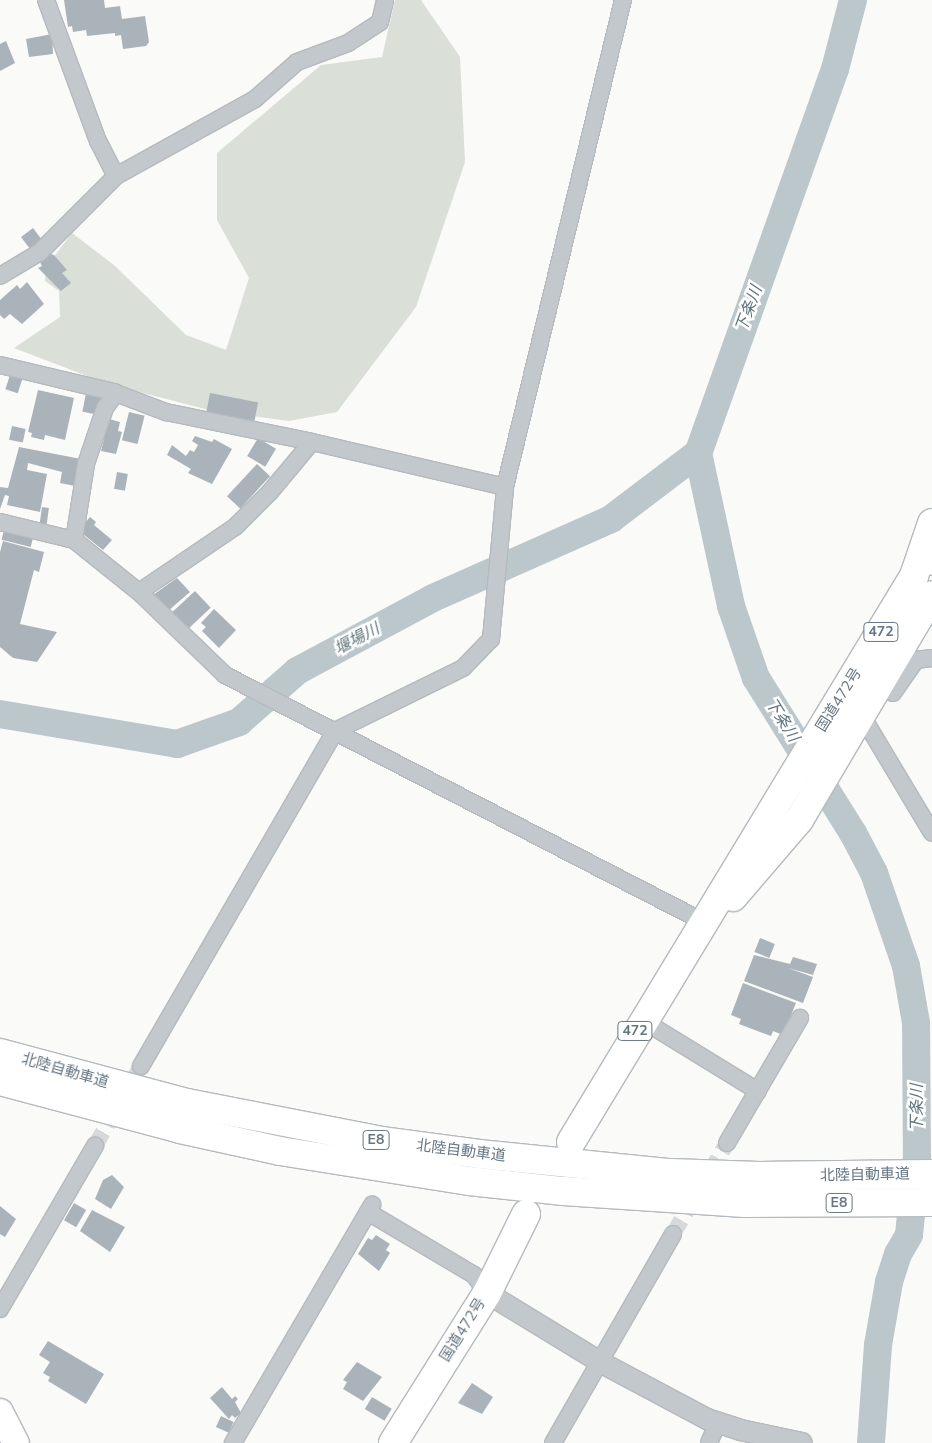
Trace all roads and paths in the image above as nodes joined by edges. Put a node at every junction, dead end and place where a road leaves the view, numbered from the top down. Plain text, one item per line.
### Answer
1 (46, 0) edge
2 (385, 0) edge
3 (623, 0) edge
4 (116, 176) junction
5 (0, 276) edge
6 (0, 365) edge
7 (116, 393) junction
8 (312, 442) junction
9 (505, 486) junction
10 (0, 522) edge
11 (932, 522) edge
12 (74, 540) junction
13 (930, 556) edge
14 (139, 592) junction
15 (932, 595) edge
16 (932, 658) edge
17 (881, 685) junction
18 (856, 726) junction
19 (335, 731) junction
20 (932, 833) edge
21 (704, 922) junction
22 (800, 1018) dead end
23 (642, 1020) junction
24 (0, 1053) edge
25 (141, 1066) tunnel mouth
26 (0, 1081) edge
27 (758, 1091) junction
28 (571, 1142) dead end
29 (727, 1143) tunnel mouth
30 (95, 1146) tunnel mouth
31 (932, 1174) edge
32 (932, 1202) edge
33 (745, 1206) junction
34 (932, 1210) edge
35 (526, 1214) dead end
36 (673, 1234) tunnel mouth
37 (487, 1292) junction
38 (0, 1310) edge
39 (600, 1362) junction
40 (718, 1422) junction
41 (234, 1443) edge
42 (393, 1443) edge
43 (553, 1443) edge
44 (709, 1443) edge
45 (802, 1443) edge

1 - 4 street
2 - 4 street
3 - 9 street
4 - 5 street
6 - 7 street
7 - 8 street
7 - 12 street
8 - 9 street
8 - 14 street
9 - 19 street
10 - 12 street
11 - 13 highway, 国道472号 / 472
12 - 14 street
13 - 21 highway, 国道472号 / 472
14 - 19 street
15 - 17 highway, 国道472号 / 472
16 - 17 street
17 - 18 highway, 国道472号 / 472
18 - 20 street
18 - 21 highway, 国道472号 / 472
19 - 21 street
19 - 25 street
21 - 23 highway, 国道472号 / 472
22 - 27 street
23 - 27 street
23 - 28 highway, 国道472号 / 472
24 - 31 highway, 北陸自動車道 / E8
26 - 33 highway, 北陸自動車道 / E8
27 - 29 street
30 - 38 street
32 - 33 highway, 北陸自動車道 / E8
33 - 34 highway
35 - 37 highway, 国道472号
36 - 39 street
37 - 39 street
37 - 41 street
37 - 42 highway, 国道472号
39 - 40 street
39 - 43 street
40 - 44 street
40 - 45 street

